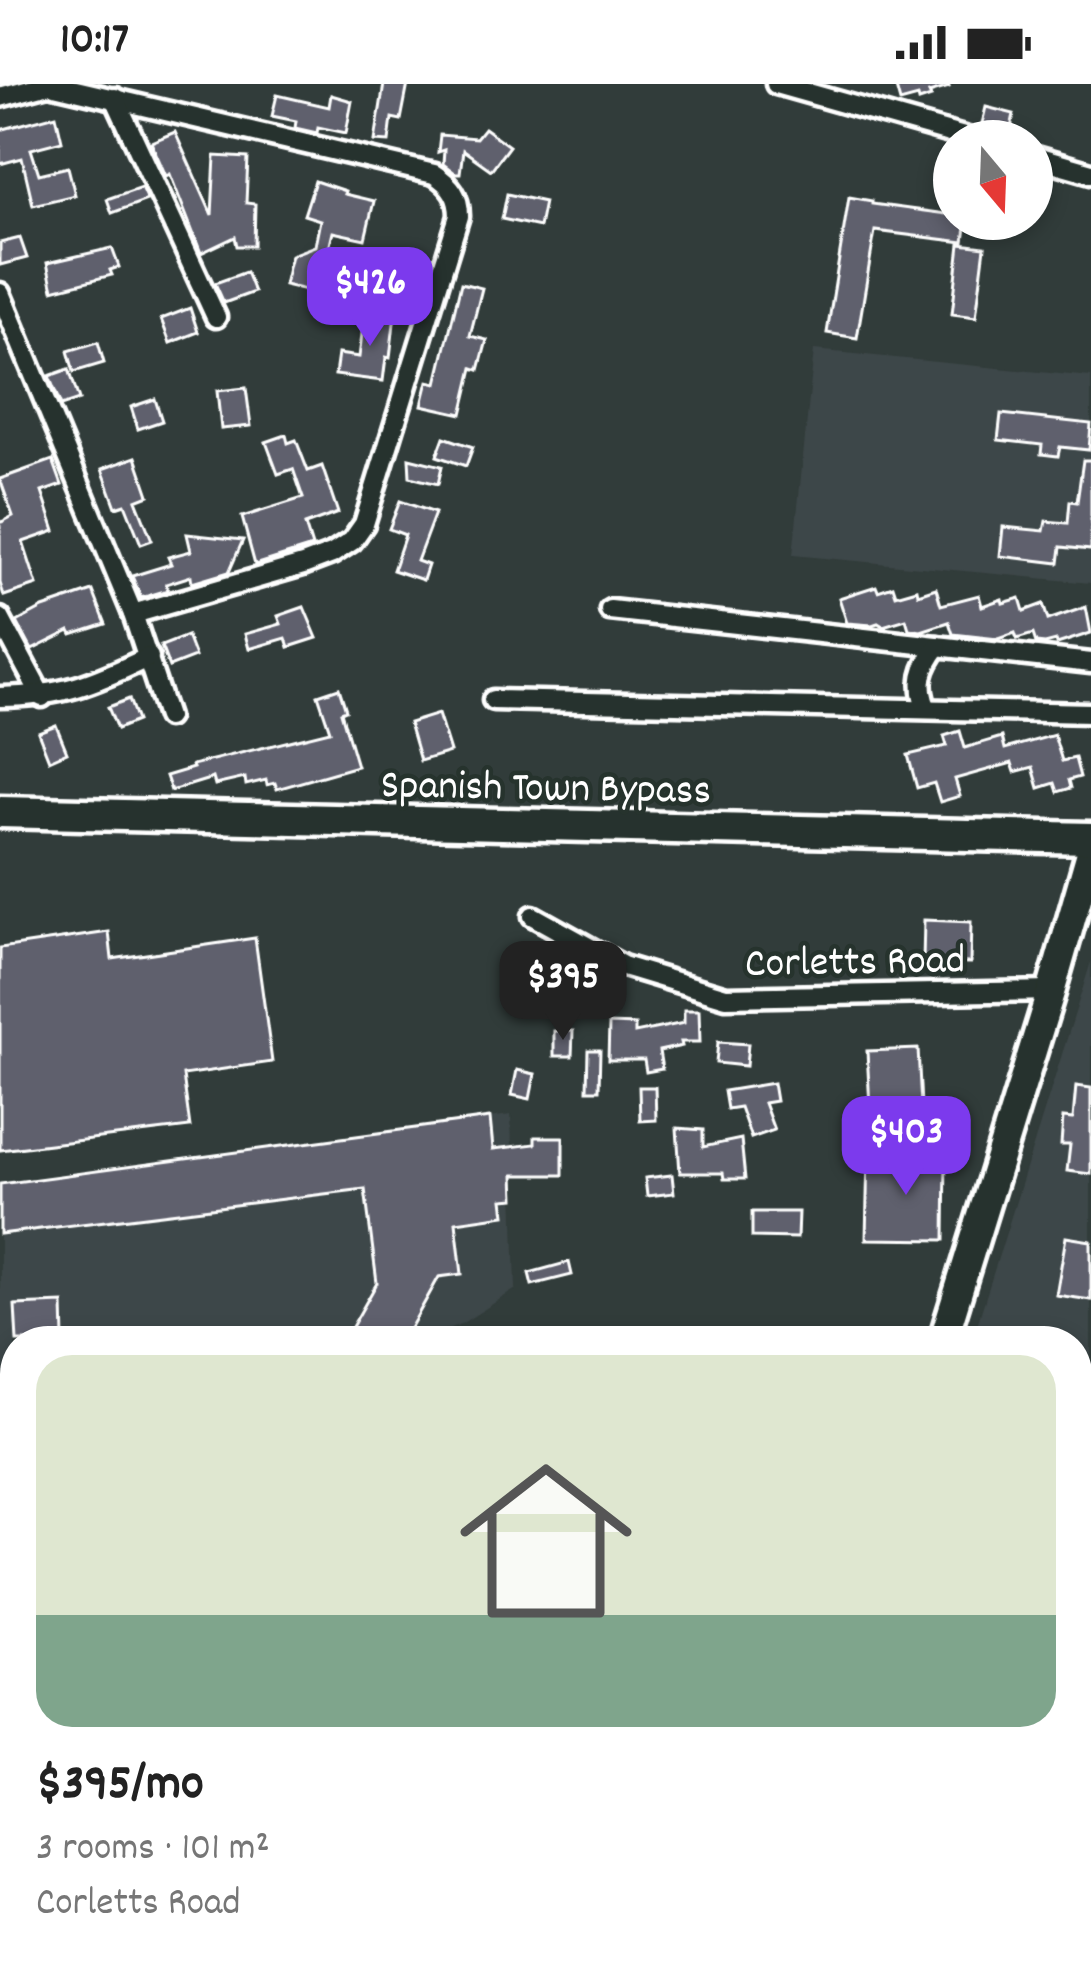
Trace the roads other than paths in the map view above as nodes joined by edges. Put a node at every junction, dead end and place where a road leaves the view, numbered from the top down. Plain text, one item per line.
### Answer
1 (50, 84) edge
2 (776, 84) edge
3 (0, 97) edge
4 (115, 98) junction
5 (933, 128) edge
6 (1053, 162) edge
7 (1091, 173) edge
8 (0, 293) edge
9 (216, 317) dead end
10 (6, 325) edge
11 (610, 610) dead end
12 (133, 614) junction
13 (0, 618) edge
14 (938, 646) junction
15 (149, 657) junction
16 (1091, 663) edge
17 (0, 697) edge
18 (42, 697) junction
19 (494, 700) dead end
20 (928, 710) junction
21 (1091, 713) edge
22 (167, 717) dead end
23 (0, 812) edge
24 (1091, 838) edge
25 (1091, 850) edge
26 (533, 916) dead end
27 (1052, 992) junction
28 (948, 1326) edge

1 - 3 street
1 - 4 street
2 - 5 street
4 - 9 street
4 - 12 street
6 - 7 street
8 - 10 street
10 - 12 street
11 - 14 street
12 - 15 street
13 - 18 street
14 - 16 street
14 - 20 street
15 - 18 street
15 - 22 street
17 - 18 street
19 - 20 street
20 - 21 street
23 - 24 main road, Spanish Town Bypass
25 - 27 main road
26 - 27 street, Corletts Road
27 - 28 main road

